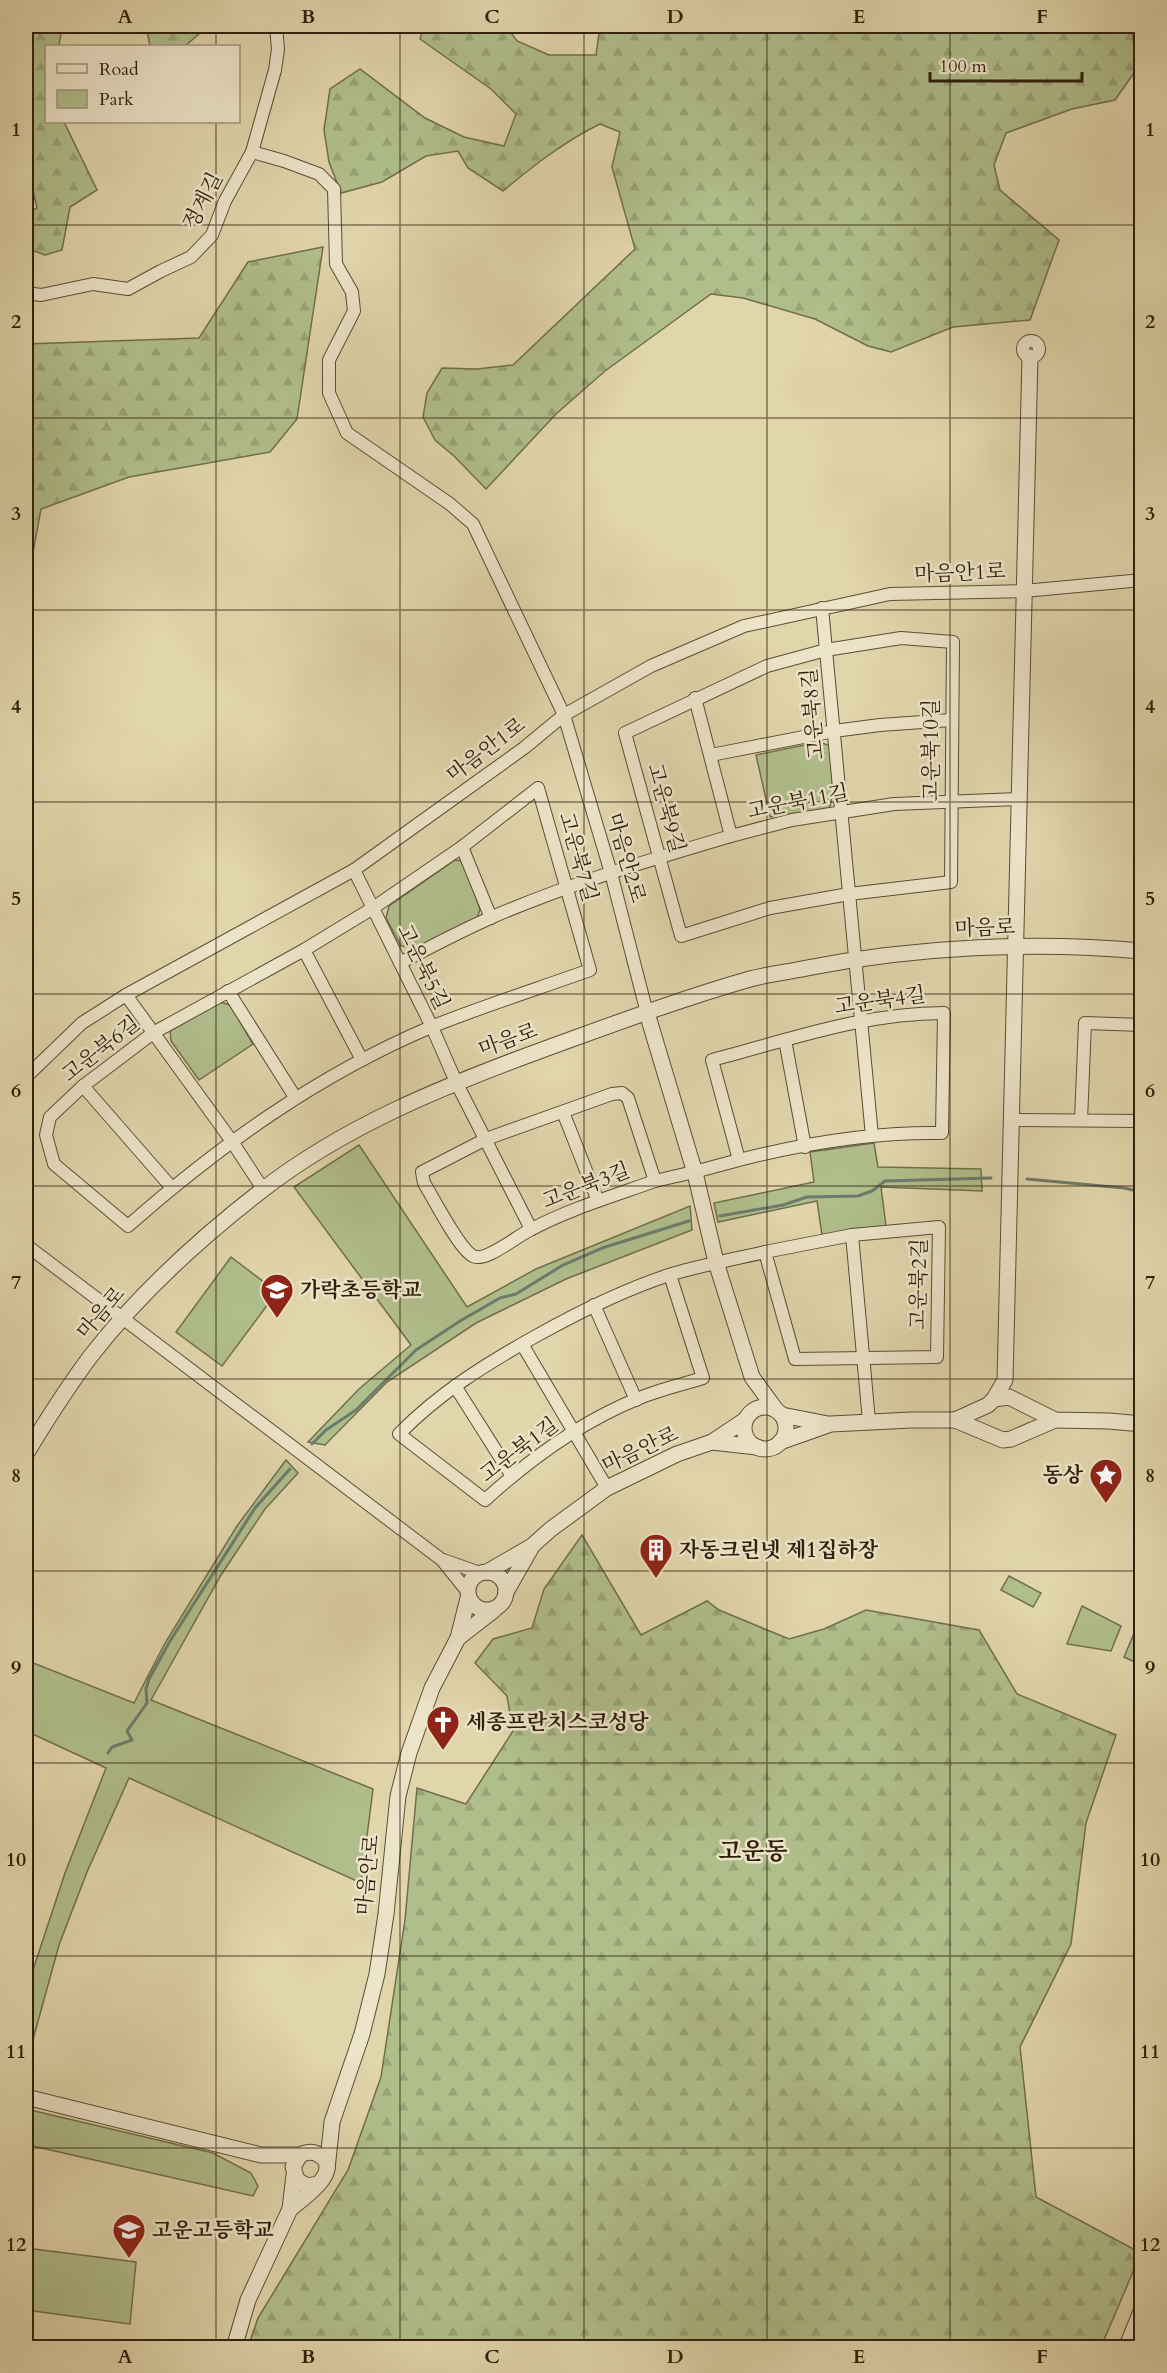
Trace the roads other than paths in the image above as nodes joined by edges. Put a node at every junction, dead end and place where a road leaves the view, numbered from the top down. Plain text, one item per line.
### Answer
1 (276, 26) edge
2 (252, 152) junction
3 (26, 293) edge
4 (1030, 357) dead end
5 (1142, 580) edge
6 (1024, 591) junction
7 (822, 608) junction
8 (826, 650) junction
9 (695, 698) junction
10 (564, 715) junction
11 (951, 720) junction
12 (834, 731) junction
13 (711, 755) junction
14 (1019, 799) junction
15 (950, 802) junction
16 (841, 813) junction
17 (731, 836) junction
18 (462, 847) junction
19 (659, 858) junction
20 (354, 870) junction
21 (610, 873) junction
22 (566, 889) junction
23 (849, 894) junction
24 (373, 908) junction
25 (491, 918) junction
26 (1016, 948) junction
27 (304, 950) junction
28 (1142, 951) edge
29 (855, 959) junction
30 (400, 963) junction
31 (228, 992) junction
32 (126, 995) junction
33 (647, 1013) junction
34 (861, 1021) junction
35 (1142, 1025) edge
36 (432, 1027) junction
37 (153, 1033) junction
38 (785, 1040) junction
39 (362, 1060) junction
40 (26, 1077) edge
41 (456, 1082) junction
42 (83, 1086) junction
43 (295, 1097) junction
44 (563, 1112) junction
45 (1011, 1120) junction
46 (1081, 1120) junction
47 (1142, 1121) edge
48 (872, 1136) junction
49 (486, 1139) junction
50 (231, 1140) junction
51 (805, 1147) junction
52 (739, 1160) junction
53 (695, 1173) junction
54 (655, 1181) junction
55 (171, 1188) junction
56 (263, 1189) junction
57 (598, 1201) junction
58 (531, 1229) junction
59 (852, 1235) junction
60 (26, 1245) edge
61 (765, 1252) junction
62 (716, 1262) junction
63 (670, 1275) junction
64 (594, 1305) junction
65 (123, 1319) junction
66 (522, 1344) junction
67 (865, 1358) junction
68 (752, 1377) junction
69 (1005, 1380) junction
70 (455, 1386) junction
71 (636, 1400) junction
72 (991, 1402) junction
73 (1019, 1402) junction
74 (779, 1413) junction
75 (747, 1417) junction
76 (955, 1419) junction
77 (1055, 1420) junction
78 (869, 1421) junction
79 (831, 1424) junction
80 (1142, 1424) edge
81 (574, 1432) junction
82 (988, 1432) junction
83 (1019, 1435) junction
84 (712, 1442) junction
85 (780, 1442) junction
86 (757, 1448) junction
87 (26, 1454) edge
88 (512, 1476) junction
89 (607, 1488) junction
90 (532, 1546) junction
91 (442, 1560) junction
92 (483, 1572) junction
93 (506, 1592) junction
94 (468, 1594) junction
95 (494, 1610) junction
96 (458, 1638) junction
97 (26, 2097) edge
98 (332, 2122) junction
99 (303, 2154) junction
100 (261, 2155) junction
101 (327, 2169) junction
102 (294, 2173) junction
103 (318, 2184) junction
104 (290, 2209) junction
105 (1142, 2309) edge
106 (234, 2348) edge
107 (1126, 2348) edge

1 - 2 street, 정계길
2 - 3 street, 정계길
2 - 10 street, 마음안2로
4 - 6 street
5 - 6 street, 마음안1로
6 - 7 street, 마음안1로
6 - 14 street
7 - 8 street, 고운북8길
7 - 10 street, 마음안1로
8 - 9 street, 고운북9길
8 - 11 street, 고운북10길
8 - 12 street, 고운북8길
9 - 13 street, 고운북11길
9 - 19 street, 고운북9길
10 - 20 street, 마음안1로
10 - 21 street, 마음안2로
11 - 12 street
11 - 15 street, 고운북10길
12 - 13 street
12 - 16 street, 고운북8길
13 - 17 street, 고운북11길
14 - 15 street, 고운북11길
14 - 26 street
15 - 16 street, 고운북11길
15 - 23 street, 고운북10길
16 - 17 street, 고운북11길
16 - 23 street, 고운북8길
17 - 19 street
18 - 22 street, 고운북7길
18 - 24 street, 고운북7길
18 - 25 street
19 - 21 street
19 - 23 street, 고운북9길
20 - 24 street, 고운북5길
20 - 32 street, 마음안1로
21 - 22 street
21 - 33 street, 마음안2로
22 - 25 street
22 - 36 street, 고운북7길
23 - 29 street, 고운북8길
24 - 27 street, 고운북6길
24 - 30 street, 고운북5길
25 - 30 street
26 - 28 street, 마음로
26 - 29 street, 마음로
26 - 45 street
27 - 31 street, 고운북6길
27 - 39 street
29 - 33 street, 마음로
29 - 34 street, 고운북8길
30 - 36 street, 고운북5길
31 - 37 street, 고운북6길
31 - 43 street
32 - 37 street
32 - 40 street, 마음안1로
33 - 41 street, 마음로
33 - 53 street
34 - 38 street, 고운북4길
34 - 48 street, 고운북8길
34 - 48 street, 고운북4길
35 - 46 street
36 - 39 street, 고운북6길
36 - 41 street, 고운북5길
37 - 42 street, 고운북6길
37 - 50 street
38 - 51 street
38 - 52 street, 고운북4길
39 - 43 street, 고운북6길
41 - 49 street, 고운북5길
41 - 56 street, 마음로
42 - 55 street
42 - 55 street, 고운북6길
43 - 50 street, 고운북6길
44 - 49 street, 고운북3길
44 - 54 street, 고운북3길
44 - 57 street
45 - 46 street
45 - 69 street
46 - 47 street
48 - 51 street, 고운북4길
49 - 58 street, 고운북5길
49 - 58 street, 고운북3길
50 - 55 street, 고운북6길
50 - 56 street
51 - 52 street, 고운북4길
52 - 53 street, 고운북4길
53 - 54 street, 고운북4길
53 - 62 street
54 - 57 street, 고운북3길
56 - 65 street, 마음로
57 - 58 street, 고운북3길
59 - 61 street, 고운북2길
59 - 67 street
59 - 67 street, 고운북2길
60 - 65 street
61 - 62 street, 고운북2길
61 - 67 street, 고운북2길
62 - 63 street, 고운북1길
62 - 68 street
63 - 64 street, 고운북1길
63 - 71 street, 고운북1길
64 - 66 street, 고운북1길
64 - 71 street
65 - 87 street, 마음로
65 - 91 street
66 - 70 street, 고운북1길
66 - 81 street
67 - 78 street
68 - 74 street
68 - 75 street
69 - 72 street
69 - 73 street
70 - 88 street
70 - 88 street, 고운북1길
71 - 81 street, 고운북1길
72 - 73 street
72 - 76 street
72 - 82 street
73 - 77 street
73 - 83 street
74 - 75 street
74 - 79 street
74 - 85 street
75 - 84 street
75 - 86 street
76 - 78 street
76 - 82 street
77 - 80 street
77 - 83 street
78 - 79 street
79 - 85 street
81 - 88 street, 고운북1길
81 - 89 street
82 - 83 street
84 - 86 street
84 - 89 street, 마음안로
85 - 86 street
89 - 90 street, 마음안로
90 - 92 street
90 - 93 street
91 - 92 street
91 - 94 street
92 - 93 street
92 - 94 street
93 - 95 street
94 - 95 street
94 - 96 street
95 - 96 street
96 - 98 street, 마음안로
97 - 100 street
98 - 99 street
98 - 101 street
99 - 100 street
99 - 101 street
99 - 102 street
100 - 102 street
101 - 103 street
102 - 103 street
102 - 104 street
103 - 104 street
104 - 106 street
105 - 107 street

